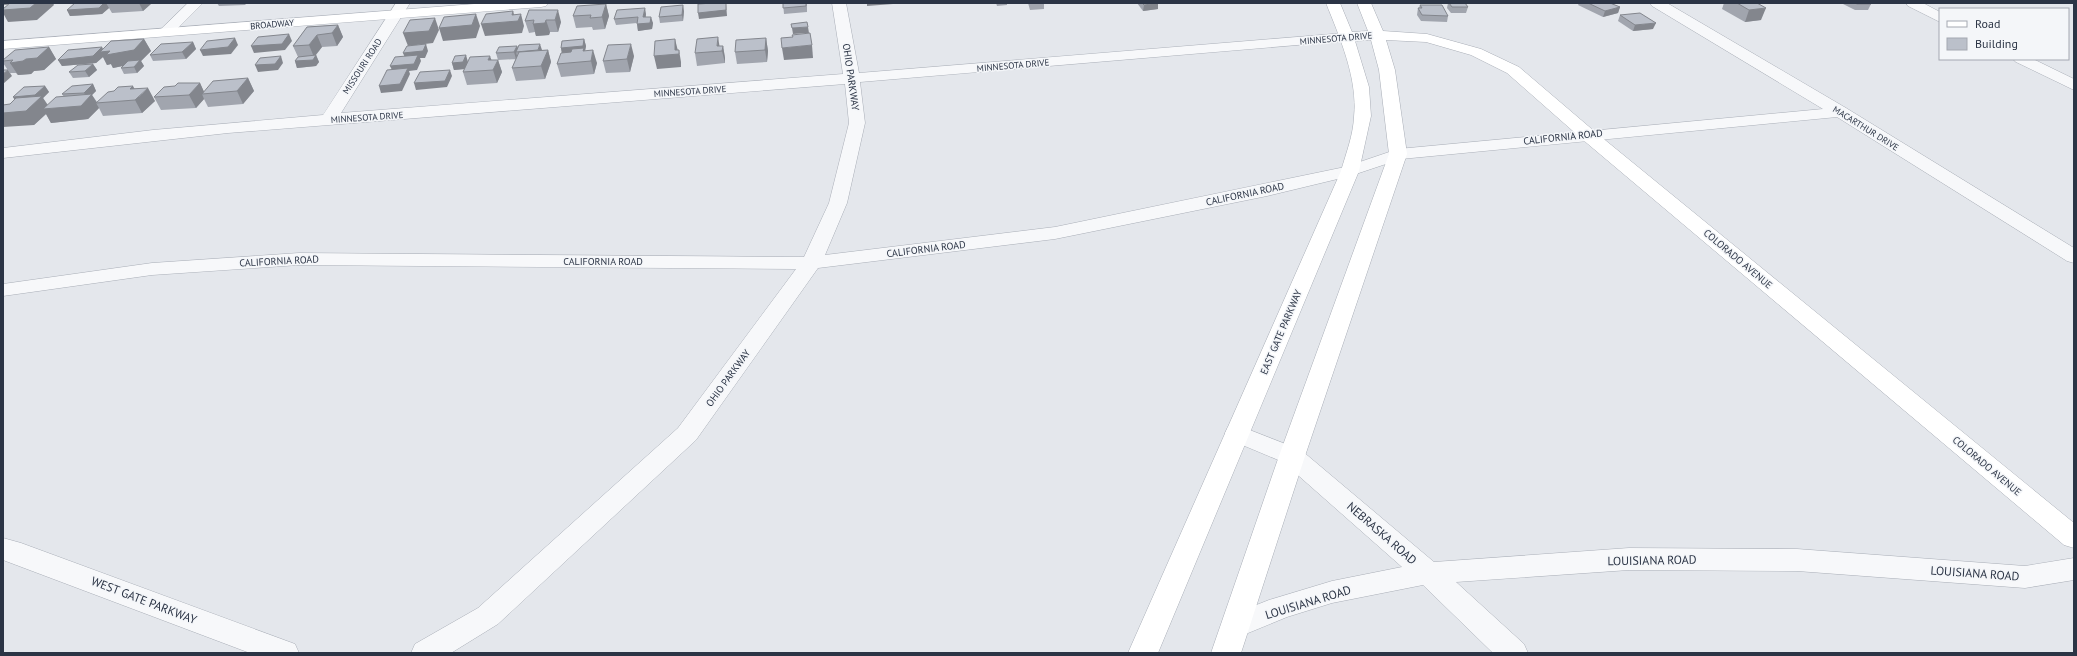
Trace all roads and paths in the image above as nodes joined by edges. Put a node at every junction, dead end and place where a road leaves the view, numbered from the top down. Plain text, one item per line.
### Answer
1 (196, 3) edge
2 (541, 3) edge
3 (839, 3) edge
4 (1333, 3) edge
5 (1364, 3) edge
6 (1657, 3) edge
7 (1913, 3) edge
8 (400, 8) edge
9 (1939, 17) edge
10 (166, 32) junction
11 (1377, 35) junction
12 (1345, 37) junction
13 (3, 45) edge
14 (2023, 60) edge
15 (852, 79) junction
16 (2074, 85) edge
17 (1840, 112) junction
18 (328, 120) junction
19 (1588, 135) junction
20 (3, 153) edge
21 (1398, 154) junction
22 (1350, 171) junction
23 (2074, 257) edge
24 (811, 263) junction
25 (3, 290) edge
26 (1237, 433) junction
27 (1292, 456) junction
28 (2074, 538) edge
29 (3, 549) edge
30 (2074, 569) edge
31 (1428, 573) junction
32 (1236, 626) junction
33 (284, 653) edge
34 (426, 653) edge
35 (1143, 653) edge
36 (1226, 653) edge
37 (1514, 653) edge

1 - 10 street
2 - 8 street, BROADWAY
3 - 15 street, OHIO PARKWAY
4 - 12 street, EAST GATE PARKWAY
5 - 11 street
6 - 17 street, MACARTHUR DRIVE
7 - 9 street
8 - 10 street, BROADWAY
8 - 18 street, MISSOURI ROAD
10 - 13 street, BROADWAY
11 - 12 street, MINNESOTA DRIVE
11 - 19 street, COLORADO AVENUE
11 - 21 street
12 - 15 street, MINNESOTA DRIVE
12 - 22 street, EAST GATE PARKWAY
14 - 16 street
15 - 18 street, MINNESOTA DRIVE
15 - 24 street, OHIO PARKWAY
17 - 19 street, CALIFORNIA ROAD
17 - 23 street, MACARTHUR DRIVE
18 - 20 street, MINNESOTA DRIVE
19 - 21 street, CALIFORNIA ROAD
19 - 28 street, COLORADO AVENUE
21 - 22 street, CALIFORNIA ROAD
21 - 27 street
22 - 24 street, CALIFORNIA ROAD
22 - 26 street, EAST GATE PARKWAY
24 - 25 street, CALIFORNIA ROAD
24 - 34 street, OHIO PARKWAY
26 - 27 street, NEBRASKA ROAD
26 - 35 street, EAST GATE PARKWAY
27 - 31 street, NEBRASKA ROAD
27 - 32 street
29 - 33 street, WEST GATE PARKWAY
30 - 31 street, LOUISIANA ROAD
31 - 32 street, LOUISIANA ROAD
31 - 37 street, NEBRASKA ROAD
32 - 36 street

